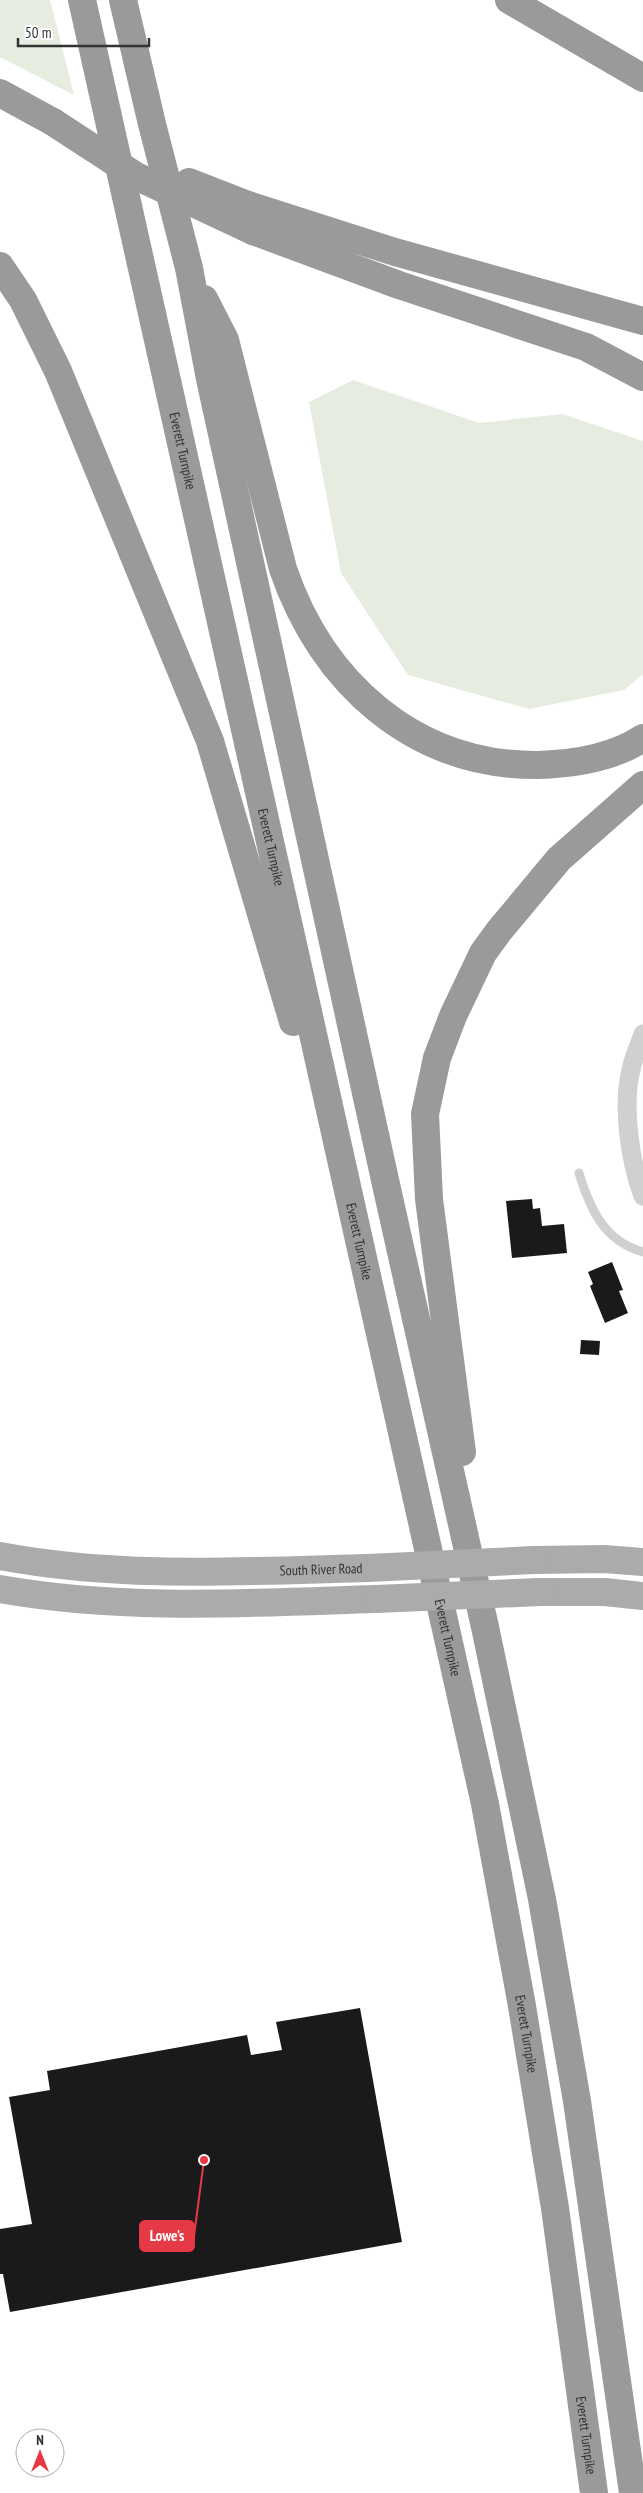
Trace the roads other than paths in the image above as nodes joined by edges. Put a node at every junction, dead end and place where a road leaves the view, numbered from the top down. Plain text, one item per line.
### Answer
1 (82, 0) edge
2 (123, 0) edge
3 (139, 0) edge
4 (510, 0) edge
5 (643, 78) edge
6 (0, 93) edge
7 (152, 124) junction
8 (251, 218) junction
9 (0, 266) edge
10 (189, 268) junction
11 (643, 321) edge
12 (643, 377) edge
13 (643, 738) edge
14 (643, 785) edge
15 (643, 1034) edge
16 (578, 1173) dead end
17 (643, 1196) edge
18 (643, 1252) edge
19 (372, 1302) junction
20 (0, 1556) edge
21 (636, 1557) edge
22 (0, 1589) edge
23 (638, 1592) edge
24 (486, 1627) junction
25 (594, 2493) edge
26 (633, 2493) edge

1 - 19 highway, Everett Turnpike
2 - 7 highway
3 - 7 highway
4 - 5 highway
6 - 8 highway, bridge
7 - 10 highway
8 - 11 highway
8 - 12 highway
9 - 19 highway
10 - 13 highway
10 - 24 highway
14 - 24 highway
15 - 17 street
16 - 18 lane
19 - 25 highway, Everett Turnpike
20 - 21 main road, South River Road, bridge
22 - 23 main road, bridge
24 - 26 highway

